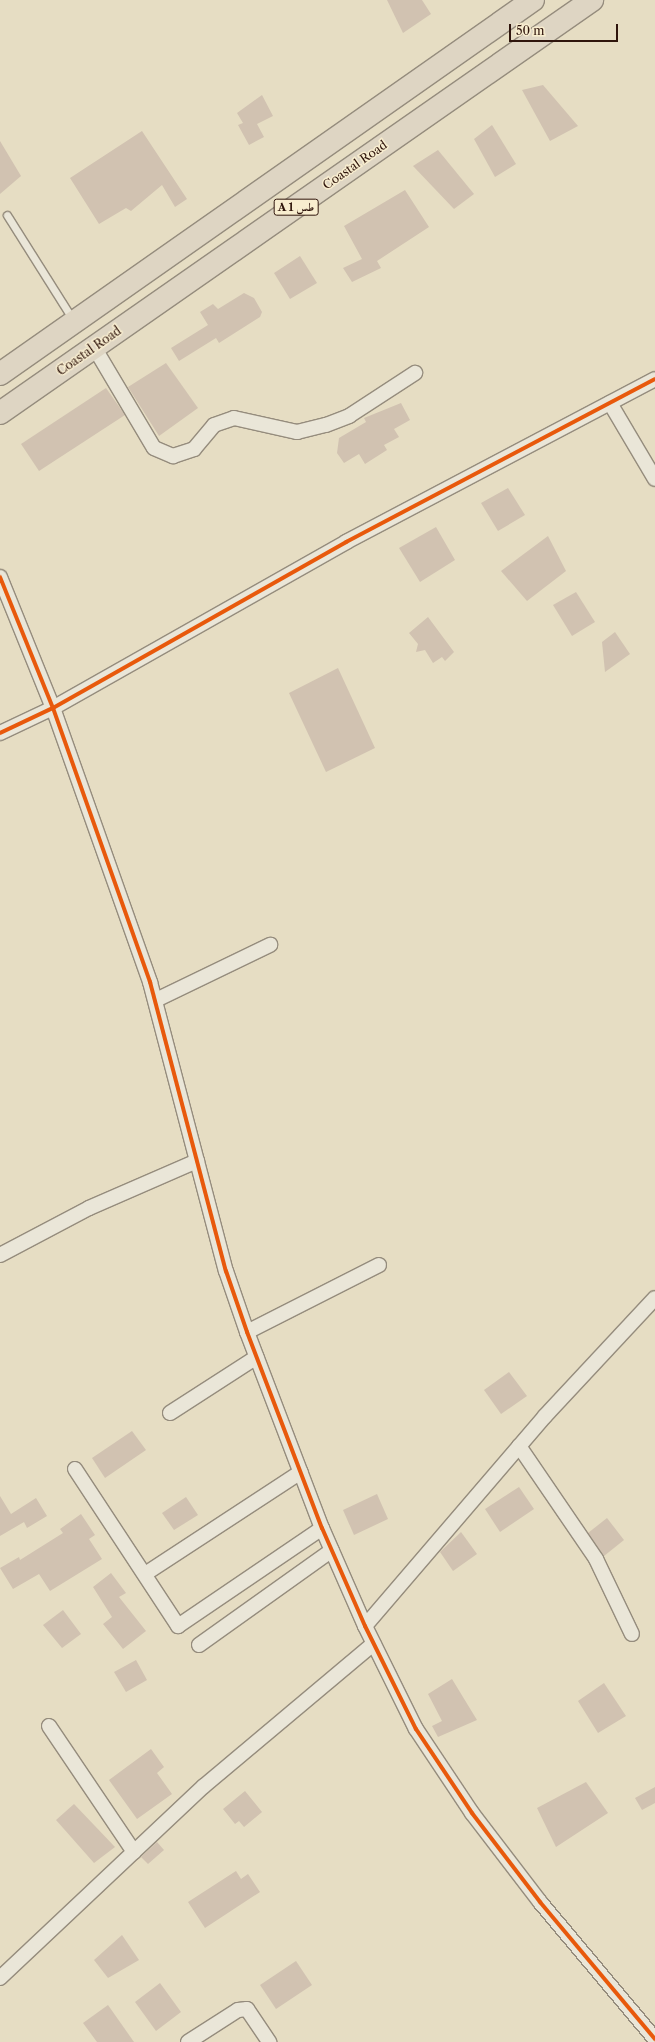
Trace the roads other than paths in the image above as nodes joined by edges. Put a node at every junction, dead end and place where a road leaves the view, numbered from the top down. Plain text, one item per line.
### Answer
1 (533, 0) edge
2 (592, 0) edge
3 (7, 215) dead end
4 (74, 322) junction
5 (94, 347) junction
6 (415, 373) dead end
7 (0, 374) edge
8 (655, 379) edge
9 (610, 403) junction
10 (0, 413) edge
11 (655, 479) edge
12 (0, 577) edge
13 (53, 708) junction
14 (0, 733) edge
15 (270, 945) dead end
16 (156, 1000) junction
17 (197, 1162) junction
18 (0, 1255) edge
19 (379, 1265) dead end
20 (655, 1298) edge
21 (247, 1332) junction
22 (257, 1357) junction
23 (170, 1413) dead end
24 (518, 1446) junction
25 (75, 1469) dead end
26 (301, 1472) junction
27 (322, 1528) junction
28 (332, 1550) junction
29 (145, 1574) junction
30 (365, 1626) junction
31 (632, 1634) dead end
32 (373, 1644) junction
33 (199, 1645) dead end
34 (50, 1726) dead end
35 (134, 1852) junction
36 (0, 1978) edge
37 (655, 2039) edge
38 (188, 2042) edge
39 (269, 2042) edge

1 - 4 highway
2 - 5 highway, Coastal Road / A 1 طس
3 - 4 lane
4 - 7 highway
5 - 6 street
5 - 10 highway, Coastal Road / A 1 طس
8 - 9 street
9 - 11 street
9 - 13 street
12 - 13 street
13 - 14 street
13 - 16 street
15 - 16 street
16 - 17 street
17 - 18 street
17 - 21 street
19 - 21 street
20 - 24 street
21 - 22 street
22 - 23 street
22 - 26 street
24 - 30 street
24 - 31 street
25 - 29 street
26 - 27 street
26 - 29 street
27 - 28 street
27 - 29 street
28 - 30 street
28 - 33 street
30 - 32 street
32 - 35 street
32 - 37 street
34 - 35 street
35 - 36 street
38 - 39 street

